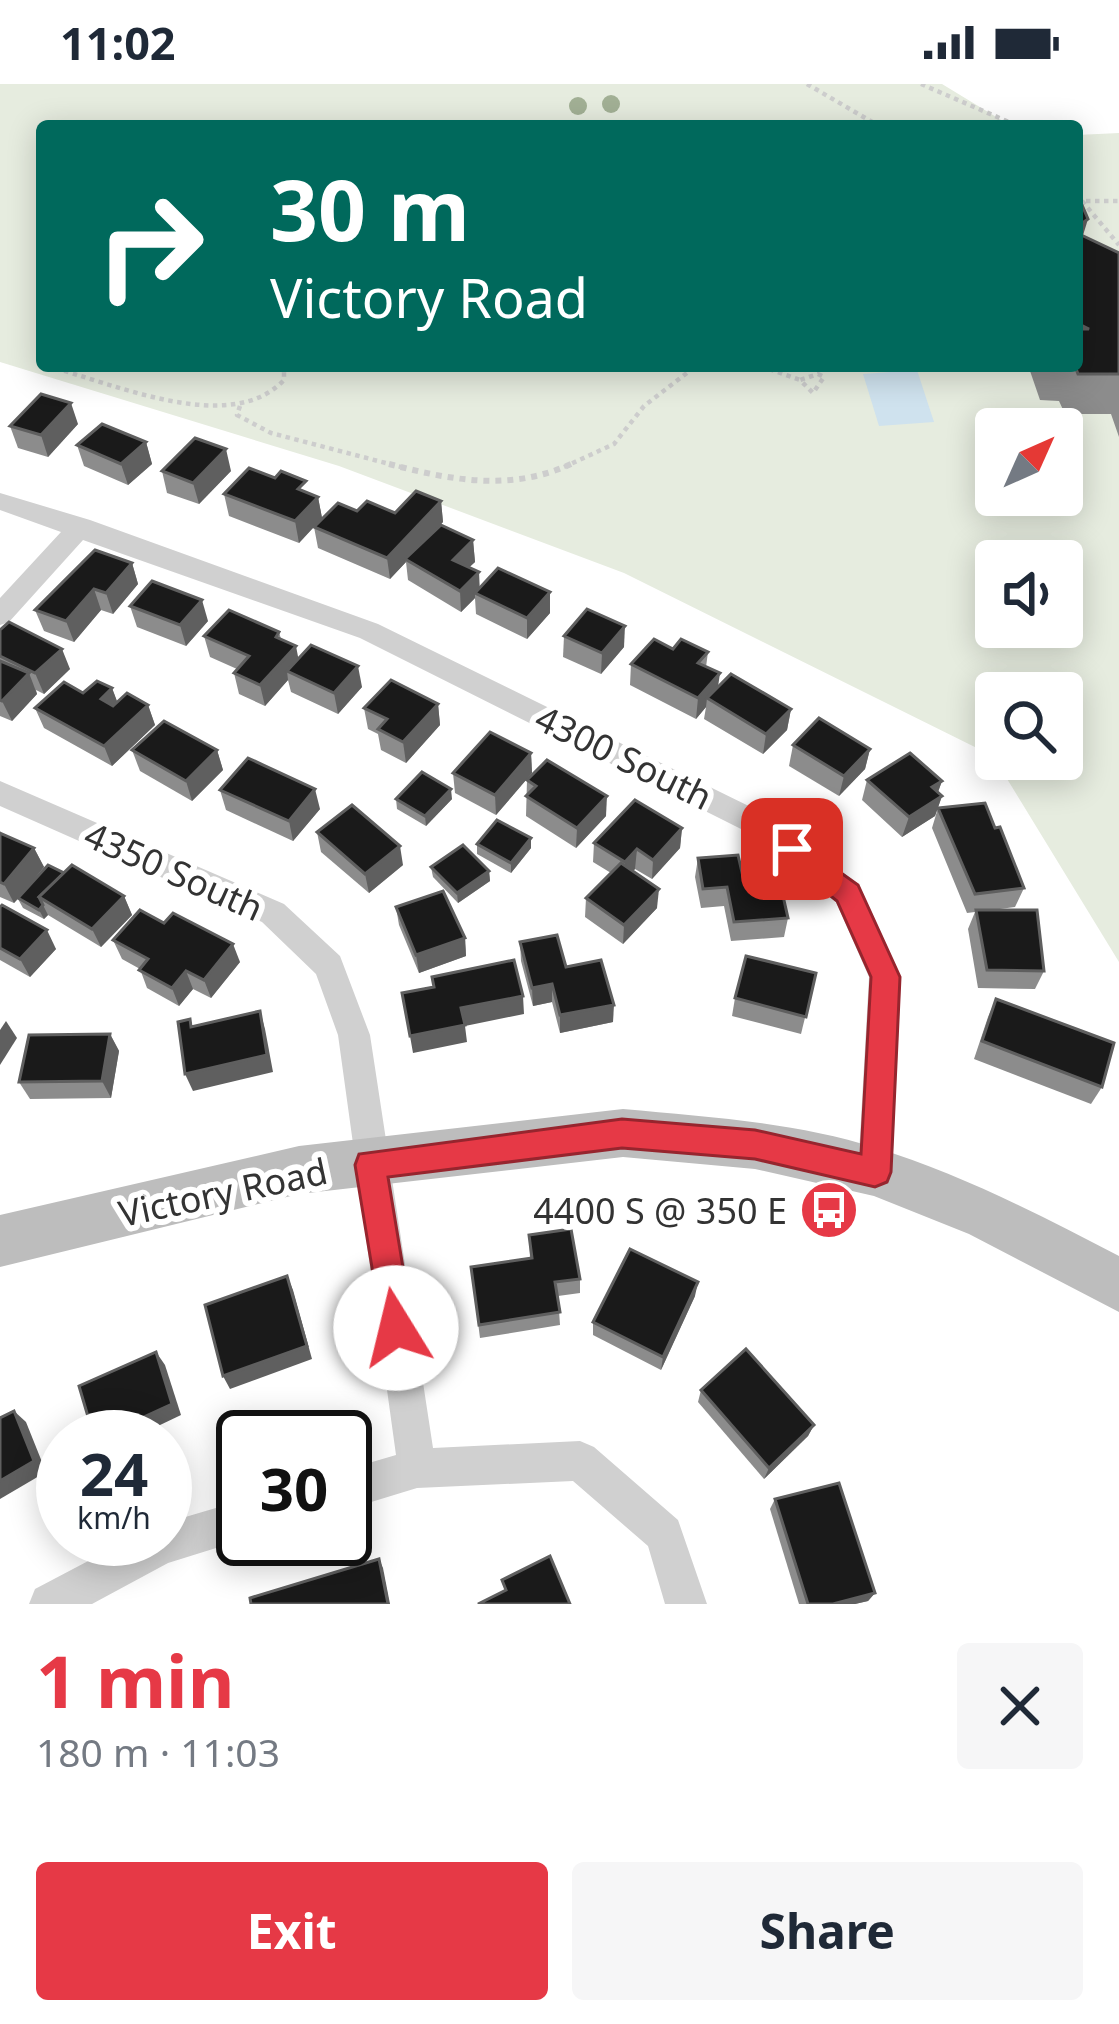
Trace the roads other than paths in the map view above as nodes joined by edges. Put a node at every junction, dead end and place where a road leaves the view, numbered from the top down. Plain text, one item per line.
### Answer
1 (0, 501) edge
2 (81, 526) junction
3 (0, 615) edge
4 (0, 793) edge
5 (370, 1165) junction
6 (875, 1172) junction
7 (0, 1241) edge
8 (1119, 1285) edge
9 (417, 1468) junction
10 (372, 1482) edge
11 (216, 1528) edge
12 (50, 1604) edge
13 (686, 1604) edge

1 - 2 street, 4300 South
2 - 3 street
2 - 6 street, 4300 South
4 - 5 street, 4350 South
5 - 6 street, Victory Road
5 - 7 street, Victory Road
5 - 9 street, 4350 South
6 - 8 street
9 - 10 street
9 - 13 street
11 - 12 street

